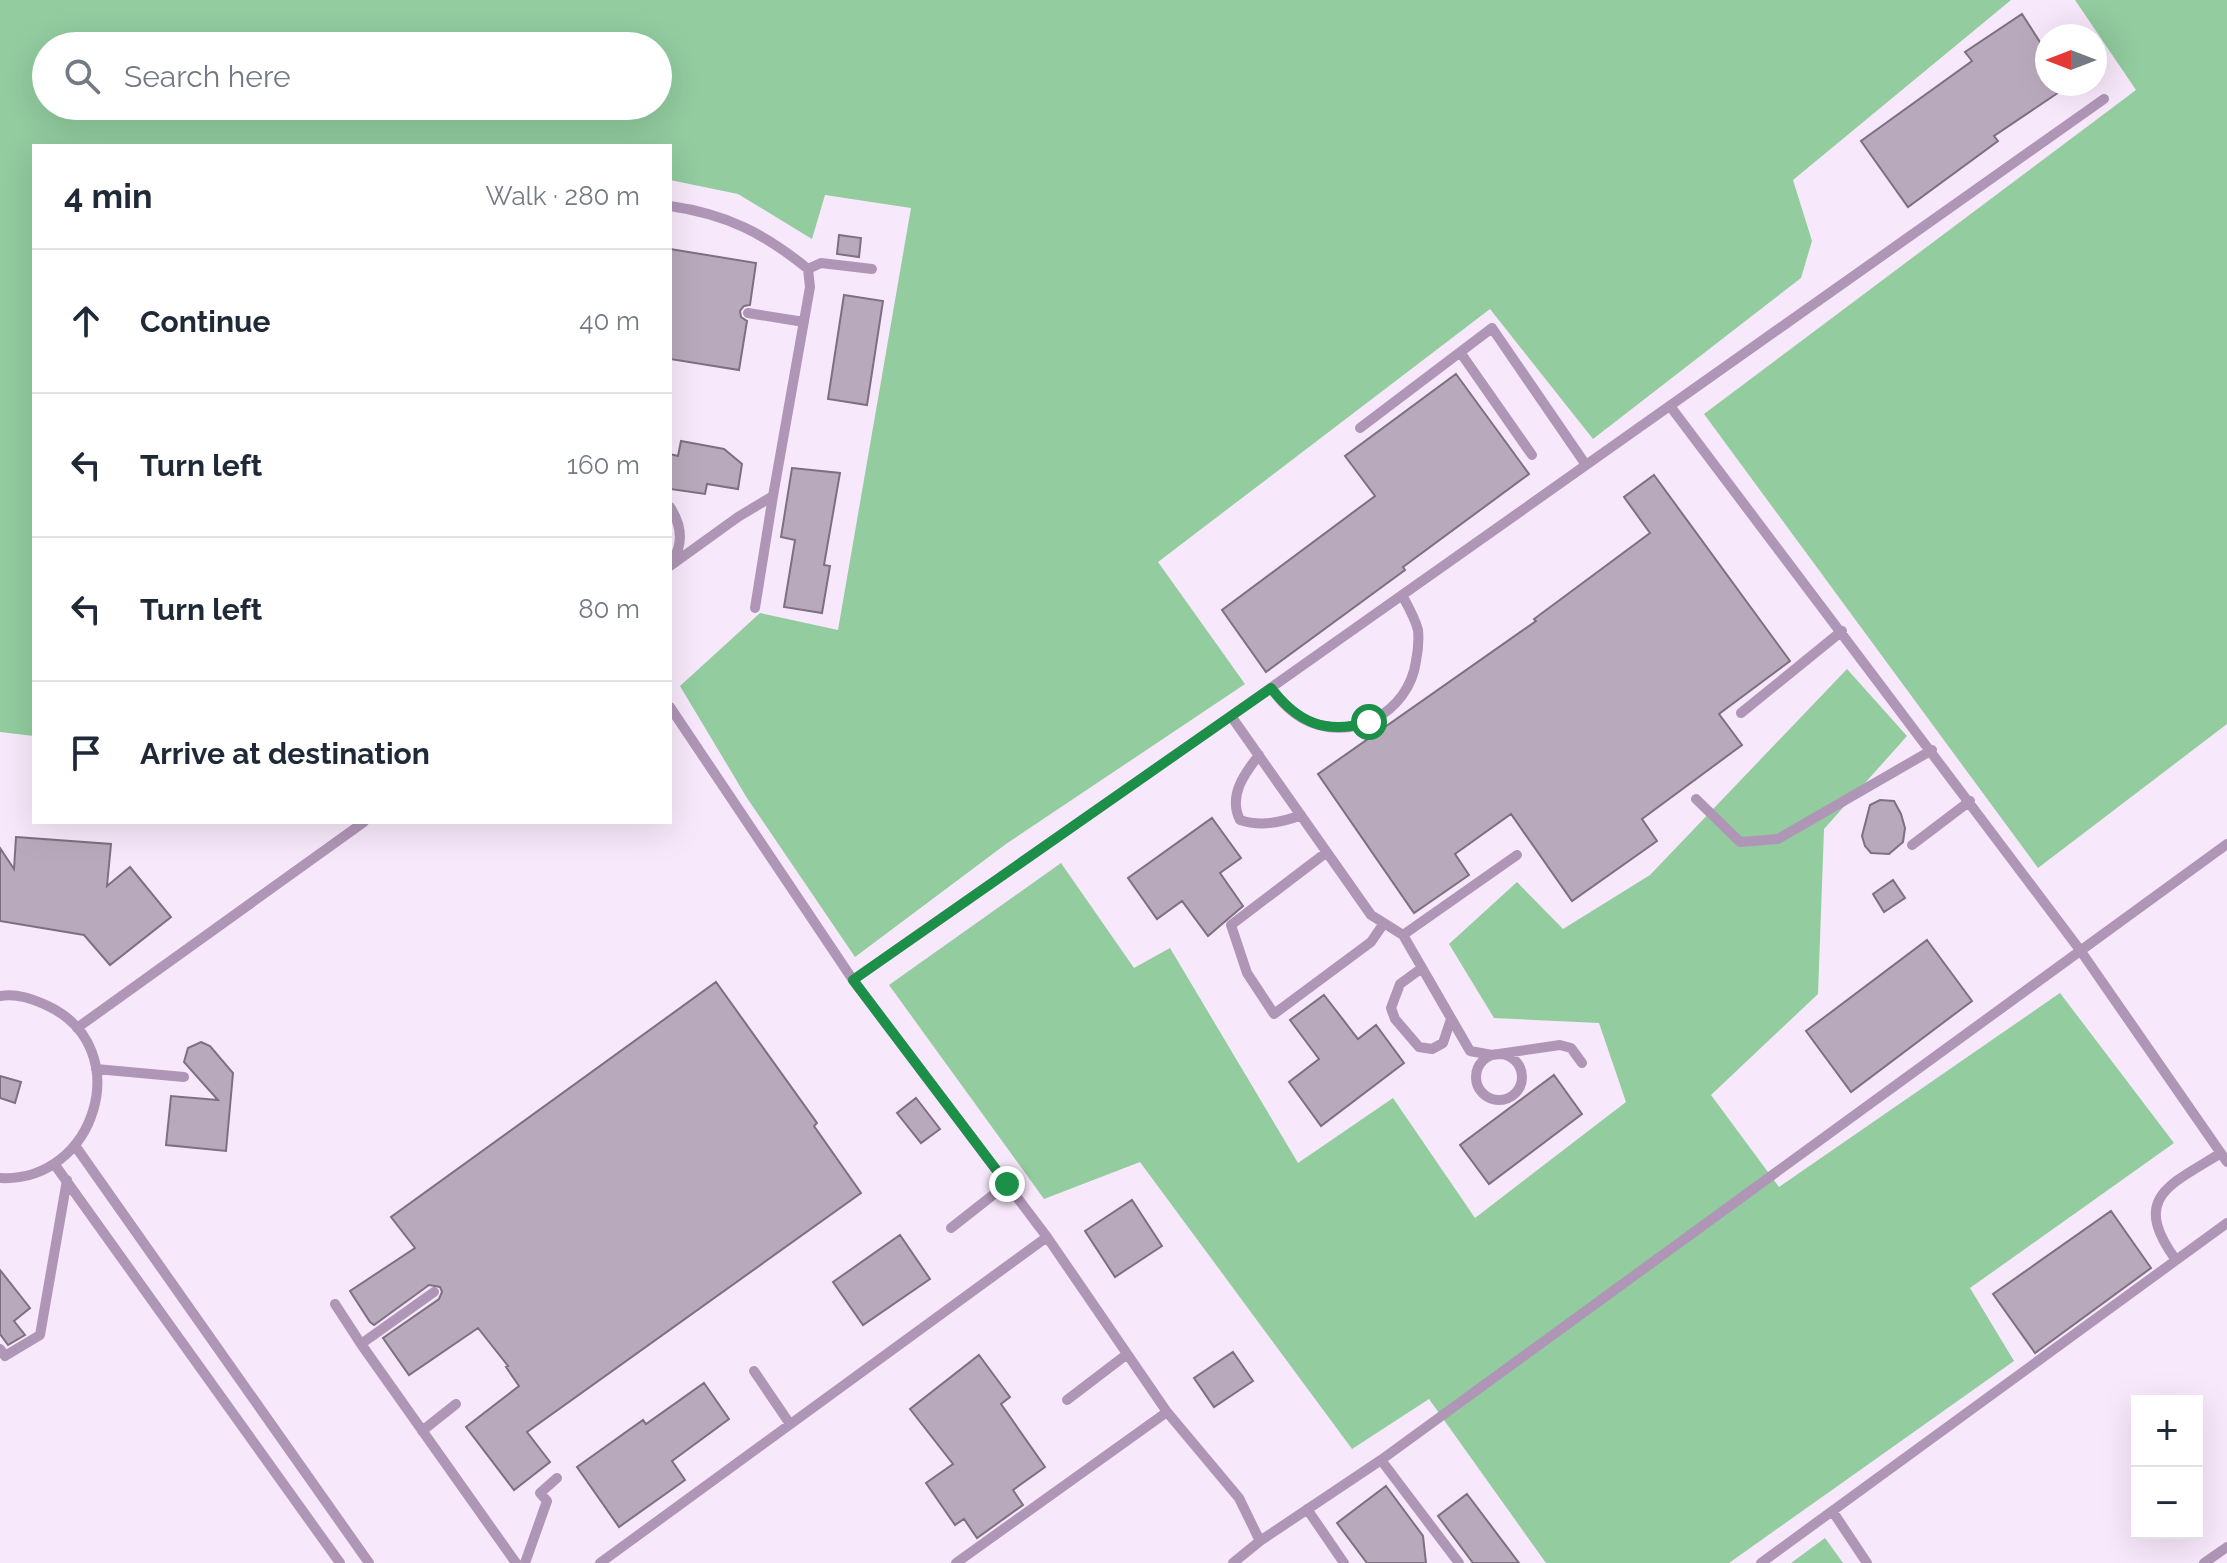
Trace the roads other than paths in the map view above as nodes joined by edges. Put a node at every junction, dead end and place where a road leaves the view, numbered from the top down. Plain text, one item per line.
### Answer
1 (2104, 99) dead end
2 (672, 206) edge
3 (808, 269) junction
4 (872, 269) dead end
5 (748, 313) dead end
6 (804, 322) junction
7 (1460, 352) junction
8 (1670, 406) junction
9 (1360, 428) dead end
10 (1532, 455) dead end
11 (1586, 465) junction
12 (773, 496) junction
13 (672, 510) edge
14 (672, 563) edge
15 (672, 565) edge
16 (1402, 595) junction
17 (755, 608) dead end
18 (1842, 631) junction
19 (1271, 688) junction
20 (672, 710) edge
21 (1741, 713) dead end
22 (1231, 716) junction
23 (1932, 750) junction
24 (1259, 755) junction
25 (1696, 799) dead end
26 (1970, 801) junction
27 (1301, 815) junction
28 (361, 824) edge
29 (2227, 844) edge
30 (1912, 845) dead end
31 (1327, 852) junction
32 (1517, 855) dead end
33 (1384, 923) junction
34 (1403, 935) junction
35 (2080, 950) junction
36 (1422, 968) junction
37 (853, 980) junction
38 (0, 996) edge
39 (1451, 1019) junction
40 (77, 1028) junction
41 (1492, 1055) junction
42 (1582, 1063) dead end
43 (96, 1069) junction
44 (184, 1077) dead end
45 (76, 1147) junction
46 (2224, 1157) edge
47 (55, 1165) junction
48 (0, 1178) edge
49 (67, 1180) junction
50 (1007, 1184) junction
51 (2227, 1223) edge
52 (951, 1228) dead end
53 (1047, 1237) junction
54 (2176, 1260) junction
55 (434, 1292) dead end
56 (335, 1304) dead end
57 (361, 1344) junction
58 (0, 1349) edge
59 (1126, 1355) junction
60 (754, 1371) dead end
61 (1067, 1400) dead end
62 (456, 1404) dead end
63 (1167, 1412) junction
64 (790, 1424) junction
65 (422, 1431) junction
66 (1381, 1460) junction
67 (557, 1478) dead end
68 (1307, 1509) junction
69 (1833, 1512) junction
70 (1260, 1541) junction
71 (2227, 1547) edge
72 (1455, 1561) edge
73 (340, 1563) edge
74 (369, 1563) edge
75 (516, 1563) edge
76 (525, 1563) edge
77 (600, 1563) edge
78 (956, 1563) edge
79 (1233, 1563) edge
80 (1344, 1563) edge
81 (1761, 1563) edge
82 (1867, 1563) edge
83 (2204, 1563) edge

1 - 8 lane
2 - 3 lane
3 - 4 lane
3 - 6 lane
5 - 6 lane
6 - 12 lane
7 - 9 lane
7 - 10 lane
7 - 11 lane
8 - 11 lane
8 - 18 lane
11 - 16 lane
12 - 15 lane
12 - 17 lane
13 - 14 lane
16 - 19 lane
16 - 19 lane
18 - 21 lane
18 - 23 lane
19 - 22 lane
20 - 37 lane
22 - 24 lane
22 - 37 lane
23 - 25 lane
23 - 26 lane
24 - 27 lane
24 - 27 lane
26 - 30 lane
26 - 35 lane
27 - 31 lane
28 - 40 lane
29 - 35 lane
31 - 33 lane
31 - 33 lane
32 - 34 lane
33 - 34 lane
34 - 36 lane
35 - 46 lane
35 - 66 lane
36 - 39 lane
36 - 39 lane
37 - 50 lane
38 - 40 lane
39 - 41 lane
40 - 43 lane
41 - 41 lane
41 - 42 lane
43 - 44 lane
43 - 45 lane
45 - 47 lane
45 - 74 lane
46 - 54 lane
47 - 48 lane
47 - 49 lane
49 - 58 lane
49 - 73 lane
50 - 52 lane
50 - 53 lane
51 - 54 lane
53 - 59 lane
53 - 64 lane
54 - 69 lane
55 - 57 lane
56 - 57 lane
57 - 65 lane
59 - 61 lane
59 - 63 lane
60 - 64 lane
62 - 65 lane
63 - 70 lane
63 - 78 lane
64 - 77 lane
65 - 75 lane
66 - 68 lane
66 - 72 lane
67 - 76 lane
68 - 70 lane
68 - 80 lane
69 - 81 lane
69 - 82 lane
70 - 79 lane
71 - 83 lane

